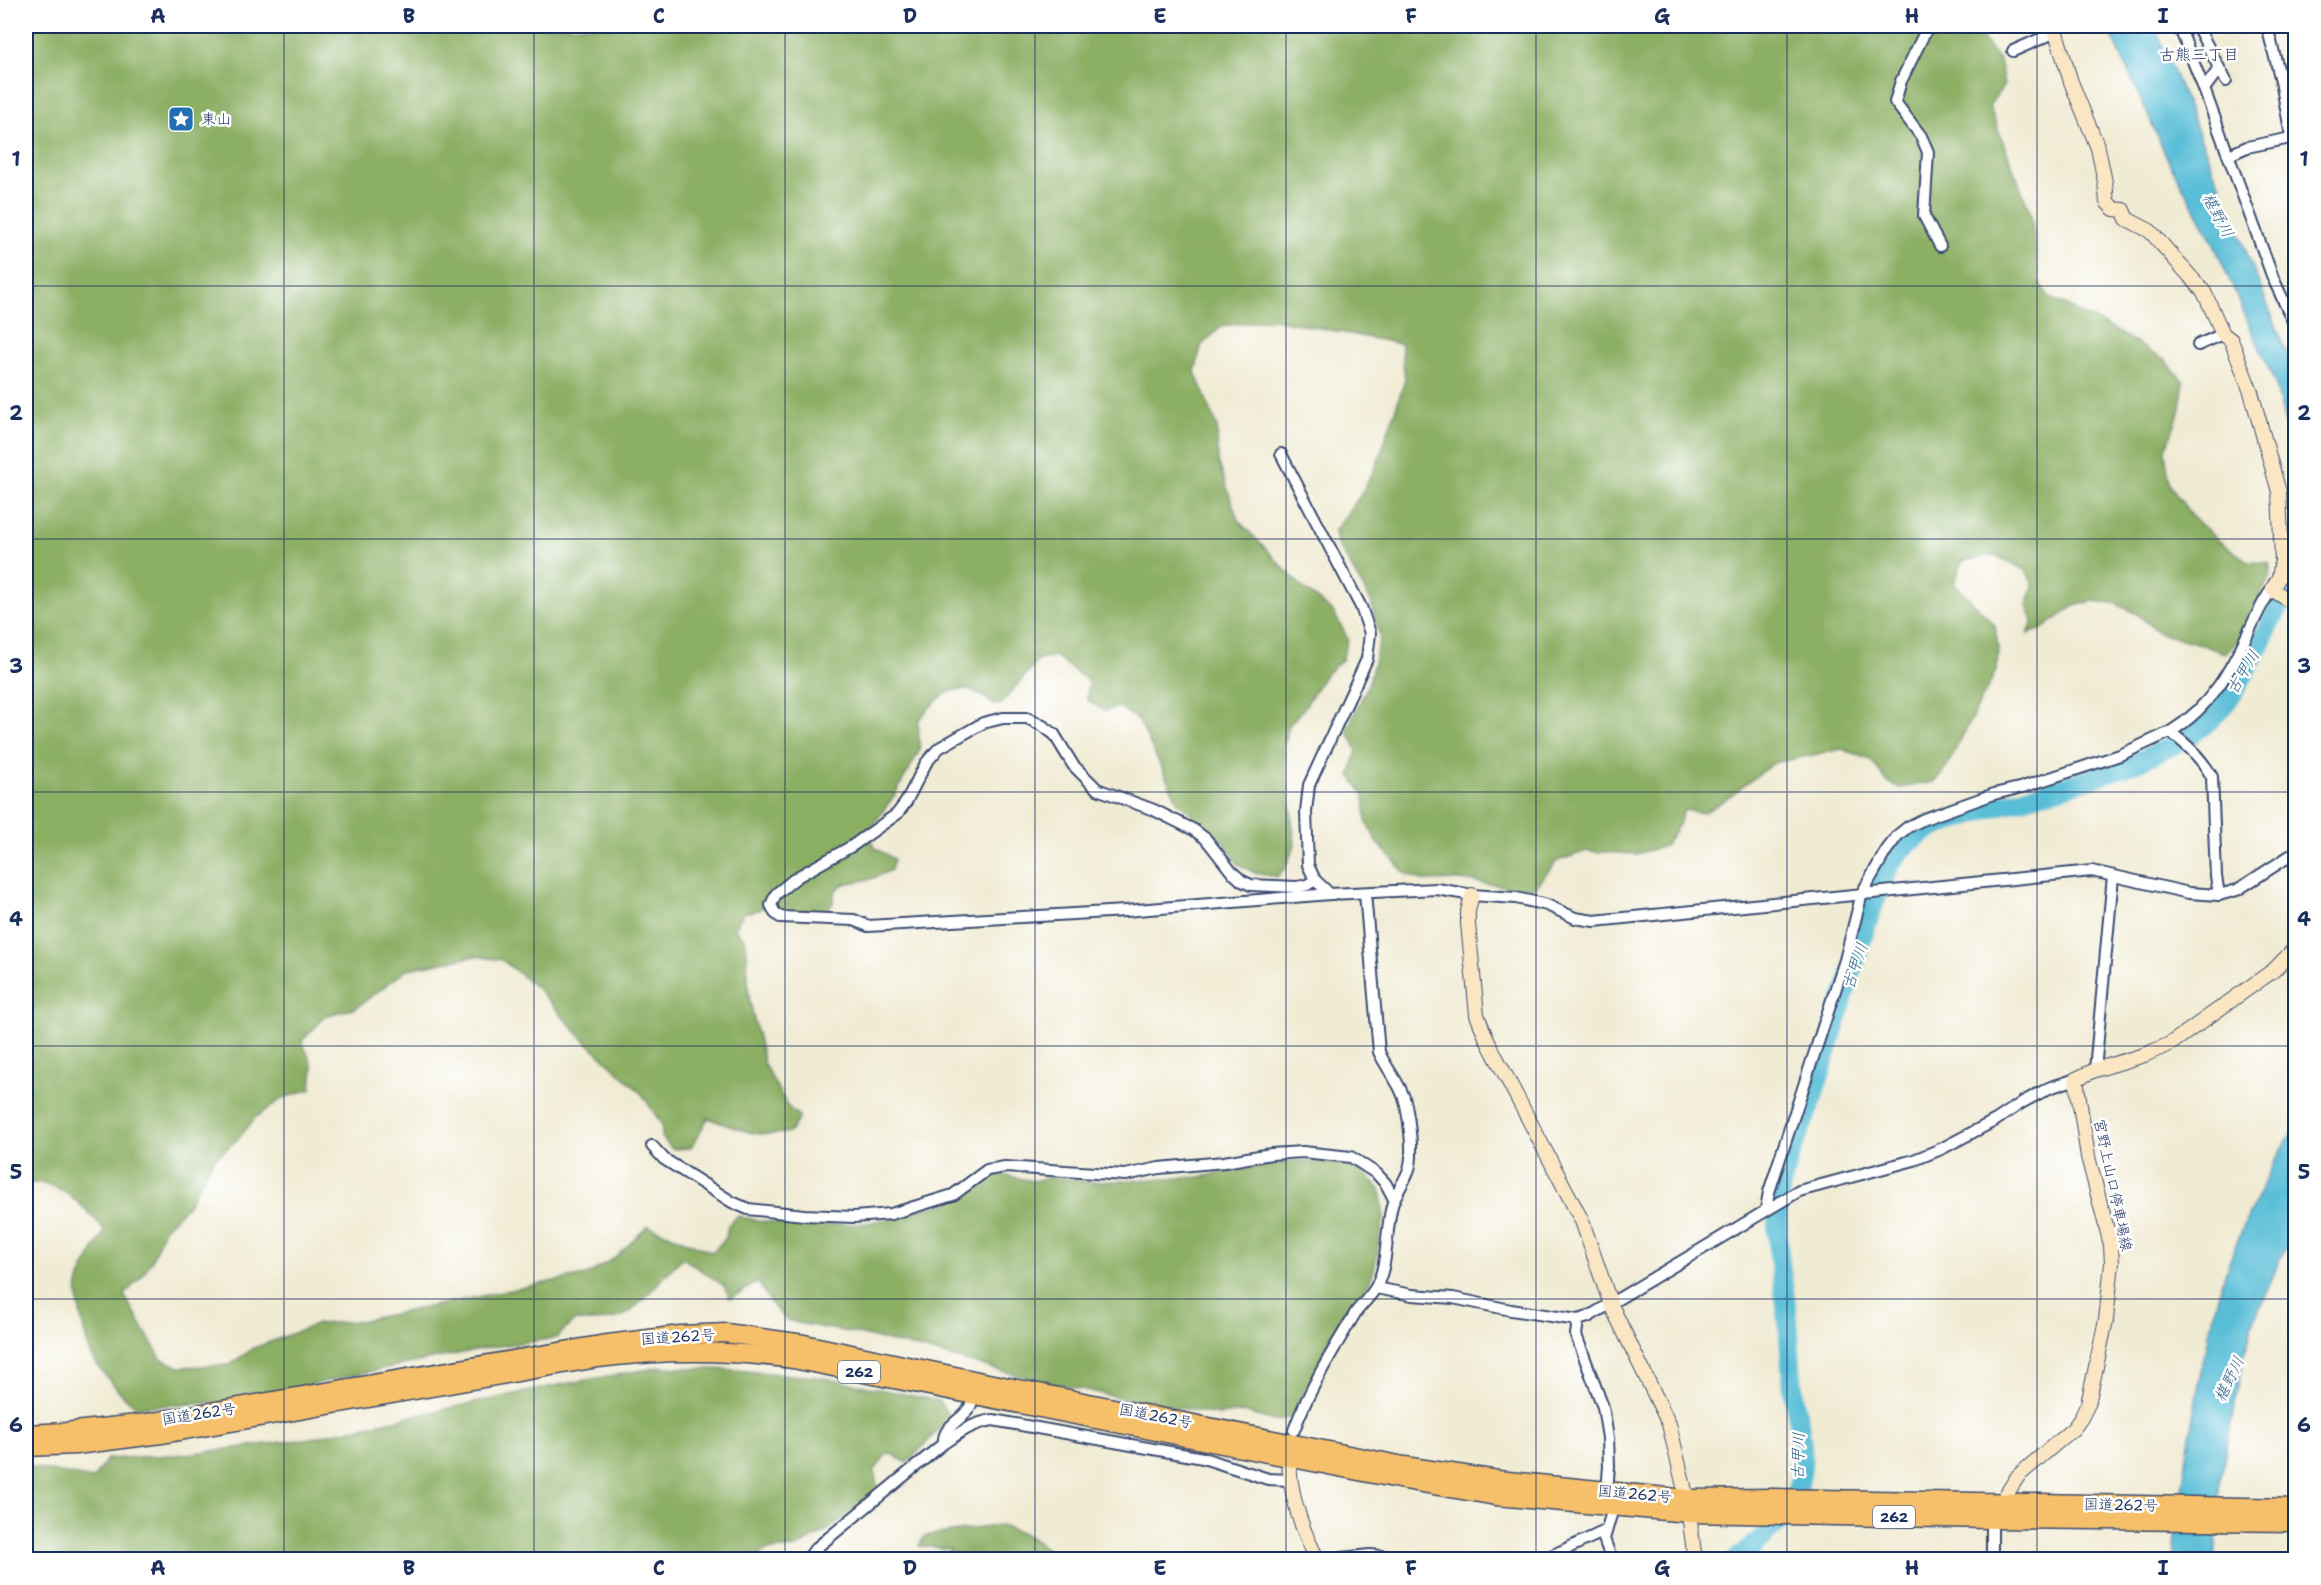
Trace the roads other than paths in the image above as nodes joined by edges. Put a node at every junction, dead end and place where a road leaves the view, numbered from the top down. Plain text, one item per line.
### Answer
1 (1928, 26) edge
2 (2179, 26) edge
3 (2197, 26) edge
4 (2267, 26) edge
5 (2055, 29) edge
6 (2013, 51) dead end
7 (2219, 69) junction
8 (2226, 81) dead end
9 (2204, 89) junction
10 (2293, 136) edge
11 (2229, 155) junction
12 (1940, 246) dead end
13 (2295, 328) edge
14 (2223, 333) junction
15 (2198, 345) dead end
16 (1281, 454) dead end
17 (2274, 590) junction
18 (2294, 603) edge
19 (2172, 733) junction
20 (2295, 852) edge
21 (2113, 876) junction
22 (1315, 880) junction
23 (1863, 892) junction
24 (1365, 893) junction
25 (1330, 894) junction
26 (1472, 895) junction
27 (2219, 895) junction
28 (2295, 947) edge
29 (2095, 1070) junction
30 (2076, 1079) junction
31 (652, 1146) dead end
32 (1394, 1199) junction
33 (1768, 1208) junction
34 (1376, 1288) junction
35 (1611, 1305) junction
36 (1578, 1320) junction
37 (976, 1388) junction
38 (1294, 1430) dead end
39 (26, 1434) edge
40 (944, 1443) junction
41 (26, 1447) edge
42 (1289, 1464) dead end
43 (1290, 1480) junction
44 (1610, 1500) junction
45 (1688, 1506) junction
46 (2295, 1508) edge
47 (1996, 1511) junction
48 (2142, 1512) junction
49 (2295, 1522) edge
50 (1605, 1531) junction
51 (807, 1560) edge
52 (1318, 1560) edge
53 (1323, 1560) edge
54 (1424, 1560) edge
55 (1542, 1560) edge
56 (1612, 1560) edge
57 (1695, 1560) edge
58 (1992, 1560) edge

1 - 12 street
2 - 9 street
3 - 7 street
4 - 10 street
5 - 6 street
5 - 14 main road
7 - 8 street
7 - 9 street
9 - 11 street
10 - 11 street
11 - 13 street
14 - 15 street
14 - 17 main road
16 - 22 street
17 - 18 main road
17 - 19 street
19 - 23 street
19 - 27 street
20 - 27 street
21 - 23 street
21 - 27 street
21 - 29 street
22 - 25 street
22 - 25 street
23 - 26 street
23 - 33 street
24 - 25 street
24 - 26 street
24 - 32 street
26 - 35 main road
28 - 29 main road
29 - 30 main road
30 - 33 street
30 - 47 main road, 宮野上山口停車場線
31 - 32 street
32 - 34 street
33 - 35 street
34 - 36 street
34 - 38 street
35 - 36 street
35 - 45 main road
36 - 44 street
37 - 39 highway, 国道262号 / 262
37 - 40 street
37 - 41 highway, 国道262号 / 262
37 - 44 highway, 国道262号 / 262
40 - 43 street
40 - 51 street
42 - 43 main road
43 - 52 main road
44 - 45 highway, 国道262号 / 262
44 - 50 street
45 - 47 highway, 国道262号 / 262
45 - 57 main road
46 - 48 highway, 国道262号 / 262
47 - 48 highway, 国道262号 / 262
47 - 58 street
48 - 49 highway, 国道262号 / 262
50 - 55 street
50 - 56 street
53 - 54 street

